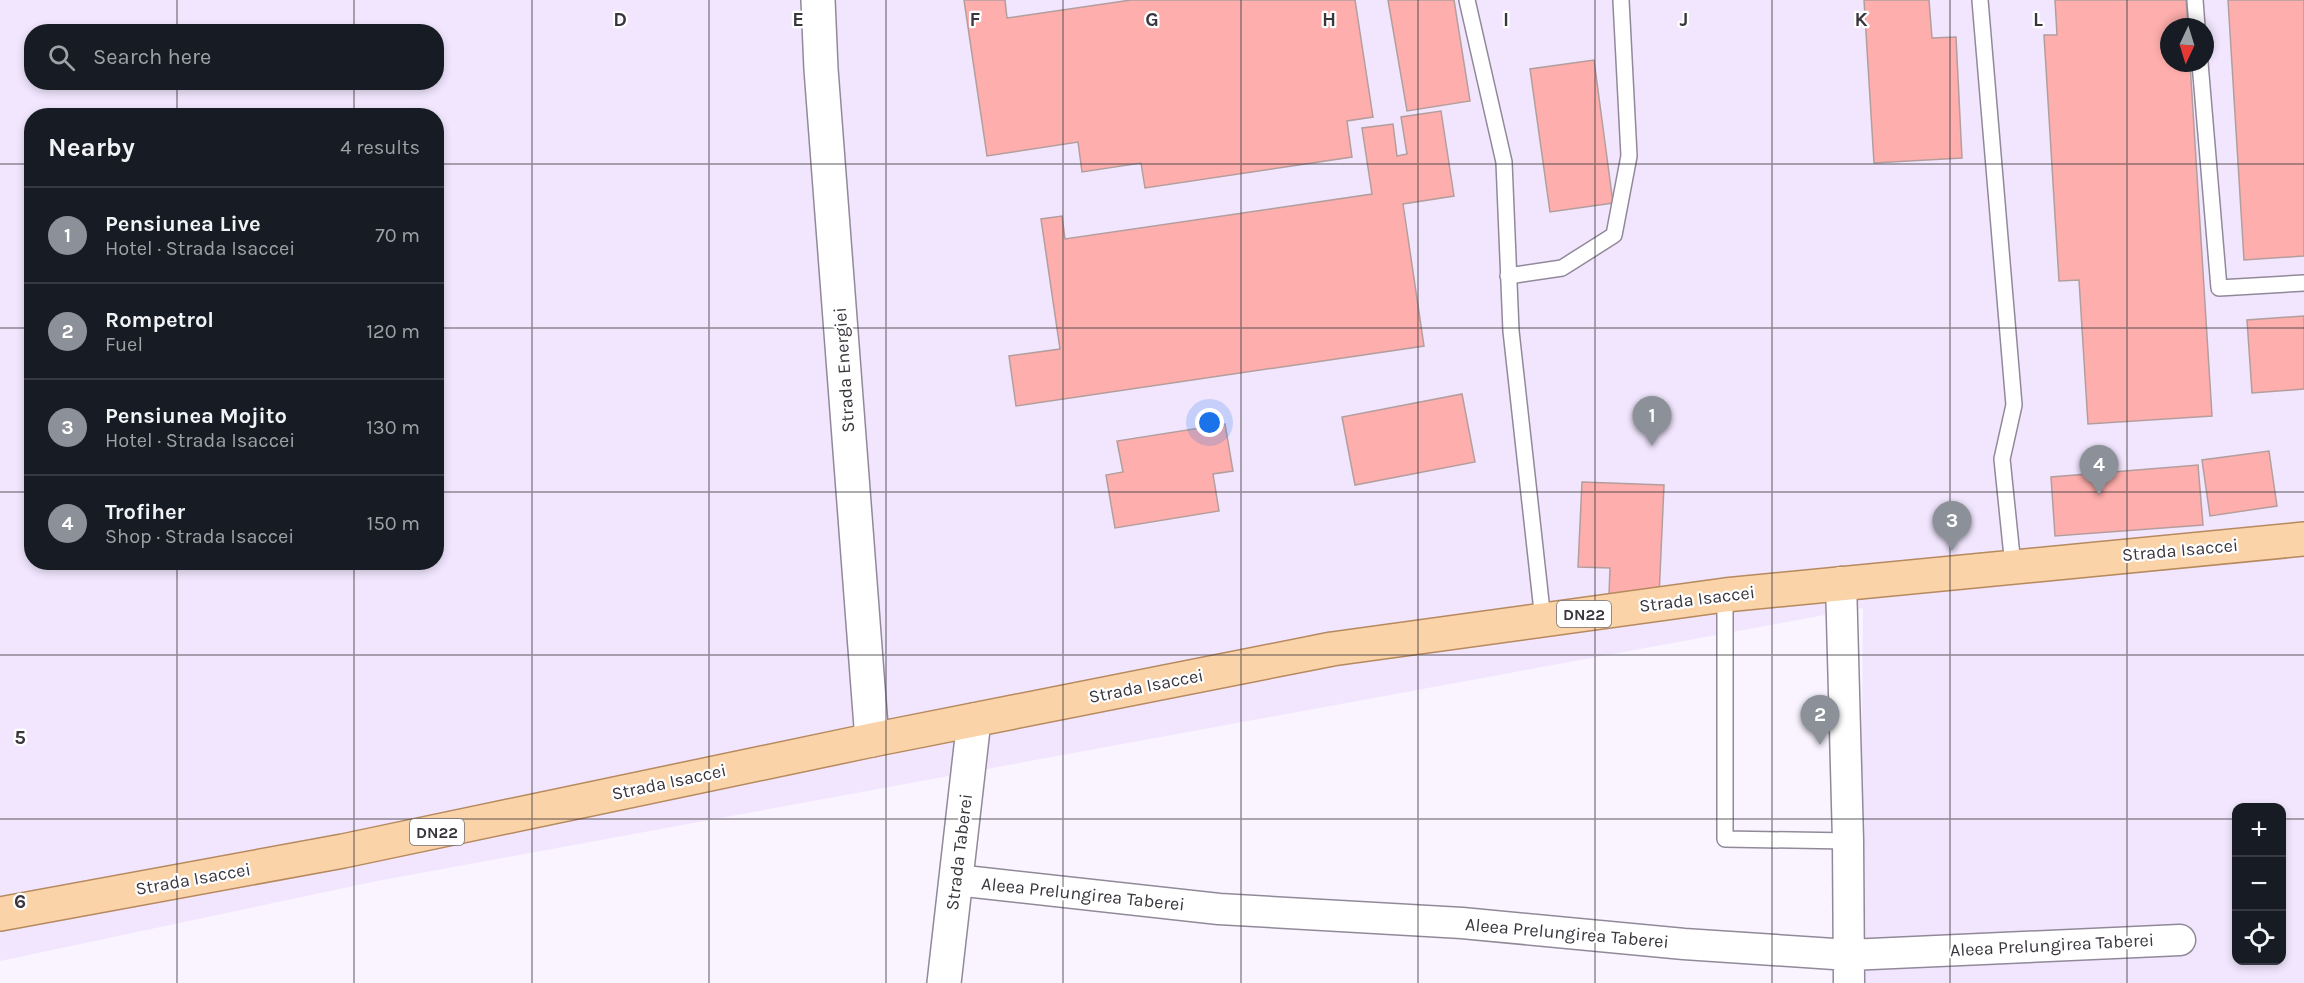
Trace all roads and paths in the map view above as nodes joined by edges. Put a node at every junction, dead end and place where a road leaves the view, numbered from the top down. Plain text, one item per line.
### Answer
1 (818, 0) edge
2 (1467, 0) edge
3 (1621, 0) edge
4 (1980, 0) edge
5 (2195, 0) edge
6 (2196, 18) edge
7 (2201, 72) edge
8 (1508, 276) junction
9 (2304, 283) edge
10 (2304, 539) edge
11 (2013, 566) junction
12 (1841, 582) junction
13 (1725, 595) junction
14 (1543, 620) junction
15 (974, 720) junction
16 (872, 740) junction
17 (1848, 842) junction
18 (956, 880) junction
19 (0, 914) edge
20 (2180, 940) dead end
21 (1849, 969) edge
22 (944, 983) edge

1 - 16 street, Strada Energiei
2 - 8 lane
3 - 8 lane
4 - 11 lane
5 - 6 lane
7 - 9 lane
8 - 14 lane
10 - 11 main road, Strada Isaccei / DN22
11 - 12 main road, Strada Isaccei / DN22
12 - 13 main road, Strada Isaccei / DN22
12 - 17 street
13 - 14 main road, Strada Isaccei / DN22
13 - 17 lane
14 - 15 main road, Strada Isaccei / DN22
15 - 16 main road, Strada Isaccei / DN22
15 - 18 street, Strada Taberei
16 - 19 main road, Strada Isaccei / DN22
17 - 21 street
18 - 21 street, Aleea Prelungirea Taberei
18 - 22 street, Strada Taberei
20 - 21 street, Aleea Prelungirea Taberei

